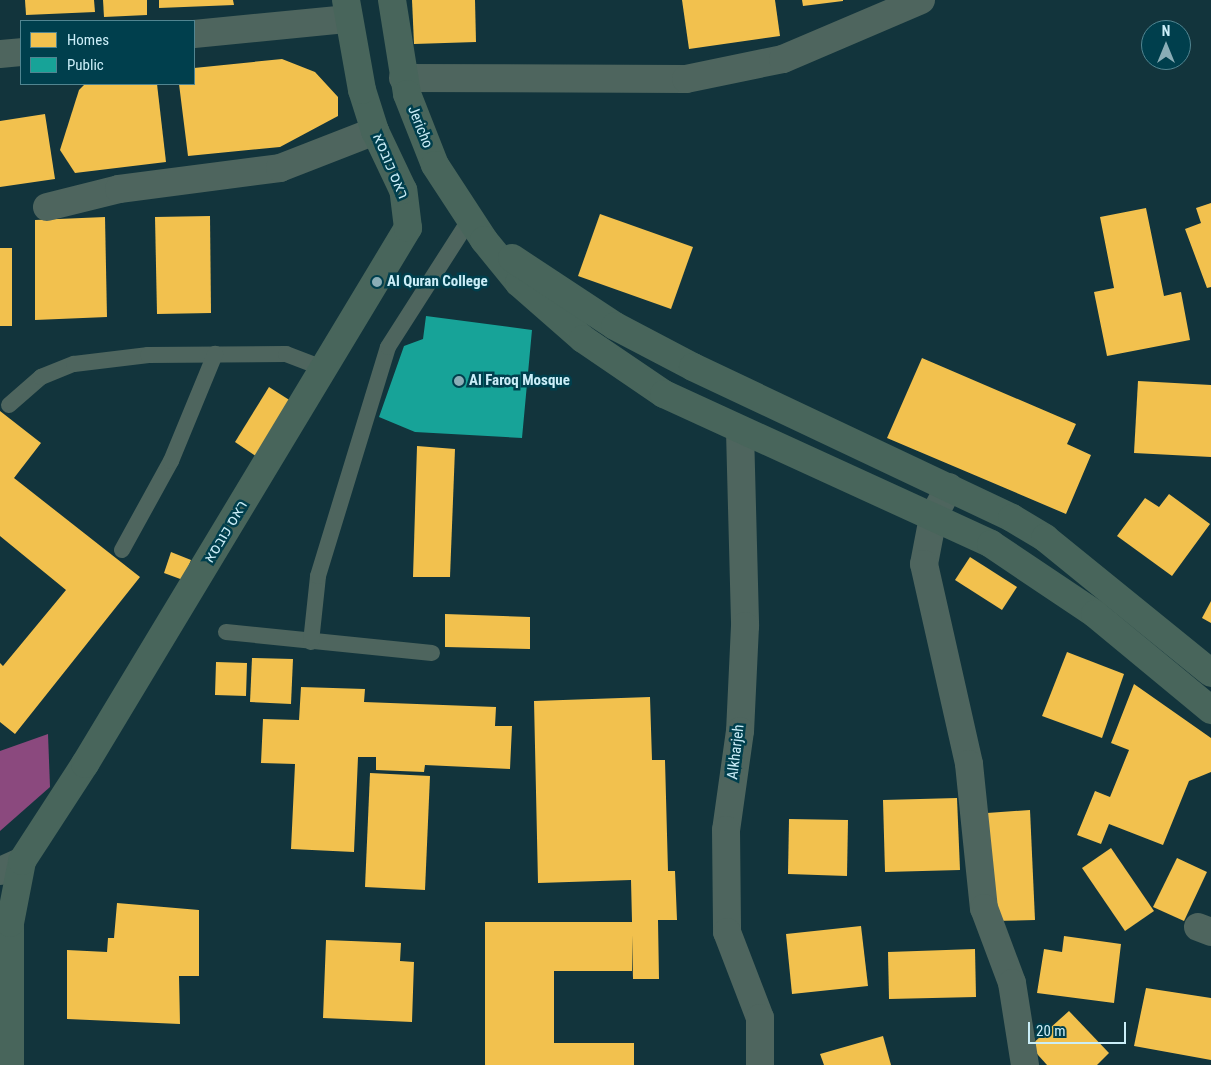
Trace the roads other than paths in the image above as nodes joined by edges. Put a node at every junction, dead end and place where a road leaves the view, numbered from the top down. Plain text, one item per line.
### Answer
1 (392, 0) edge
2 (922, 0) edge
3 (347, 9) edge
4 (195, 34) edge
5 (20, 52) edge
6 (0, 54) edge
7 (403, 78) junction
8 (375, 131) junction
9 (47, 207) dead end
10 (477, 229) junction
11 (216, 354) junction
12 (325, 369) junction
13 (9, 405) dead end
14 (740, 431) junction
15 (949, 487) junction
16 (933, 517) junction
17 (122, 550) dead end
18 (226, 632) dead end
19 (312, 642) junction
20 (432, 654) dead end
21 (1211, 673) edge
22 (1211, 710) edge
23 (11, 866) edge
24 (10, 1065) edge
25 (760, 1065) edge
26 (1025, 1065) edge

1 - 7 main road, Jericho
2 - 7 street
3 - 4 street
3 - 8 main road, ראס כובסא
5 - 6 street
7 - 10 main road, Jericho
8 - 9 street
8 - 12 main road, ראס כובסא
10 - 14 main road, Jericho
10 - 15 main road
10 - 19 lane
11 - 12 lane
11 - 13 lane
11 - 17 lane
12 - 23 main road, ראס כובסא
14 - 16 main road, Jericho
14 - 25 street, Alkharjeh
15 - 16 street
15 - 21 main road
16 - 22 main road, Jericho
16 - 26 street
18 - 19 lane
19 - 20 lane
23 - 24 main road, ראס כובסא

